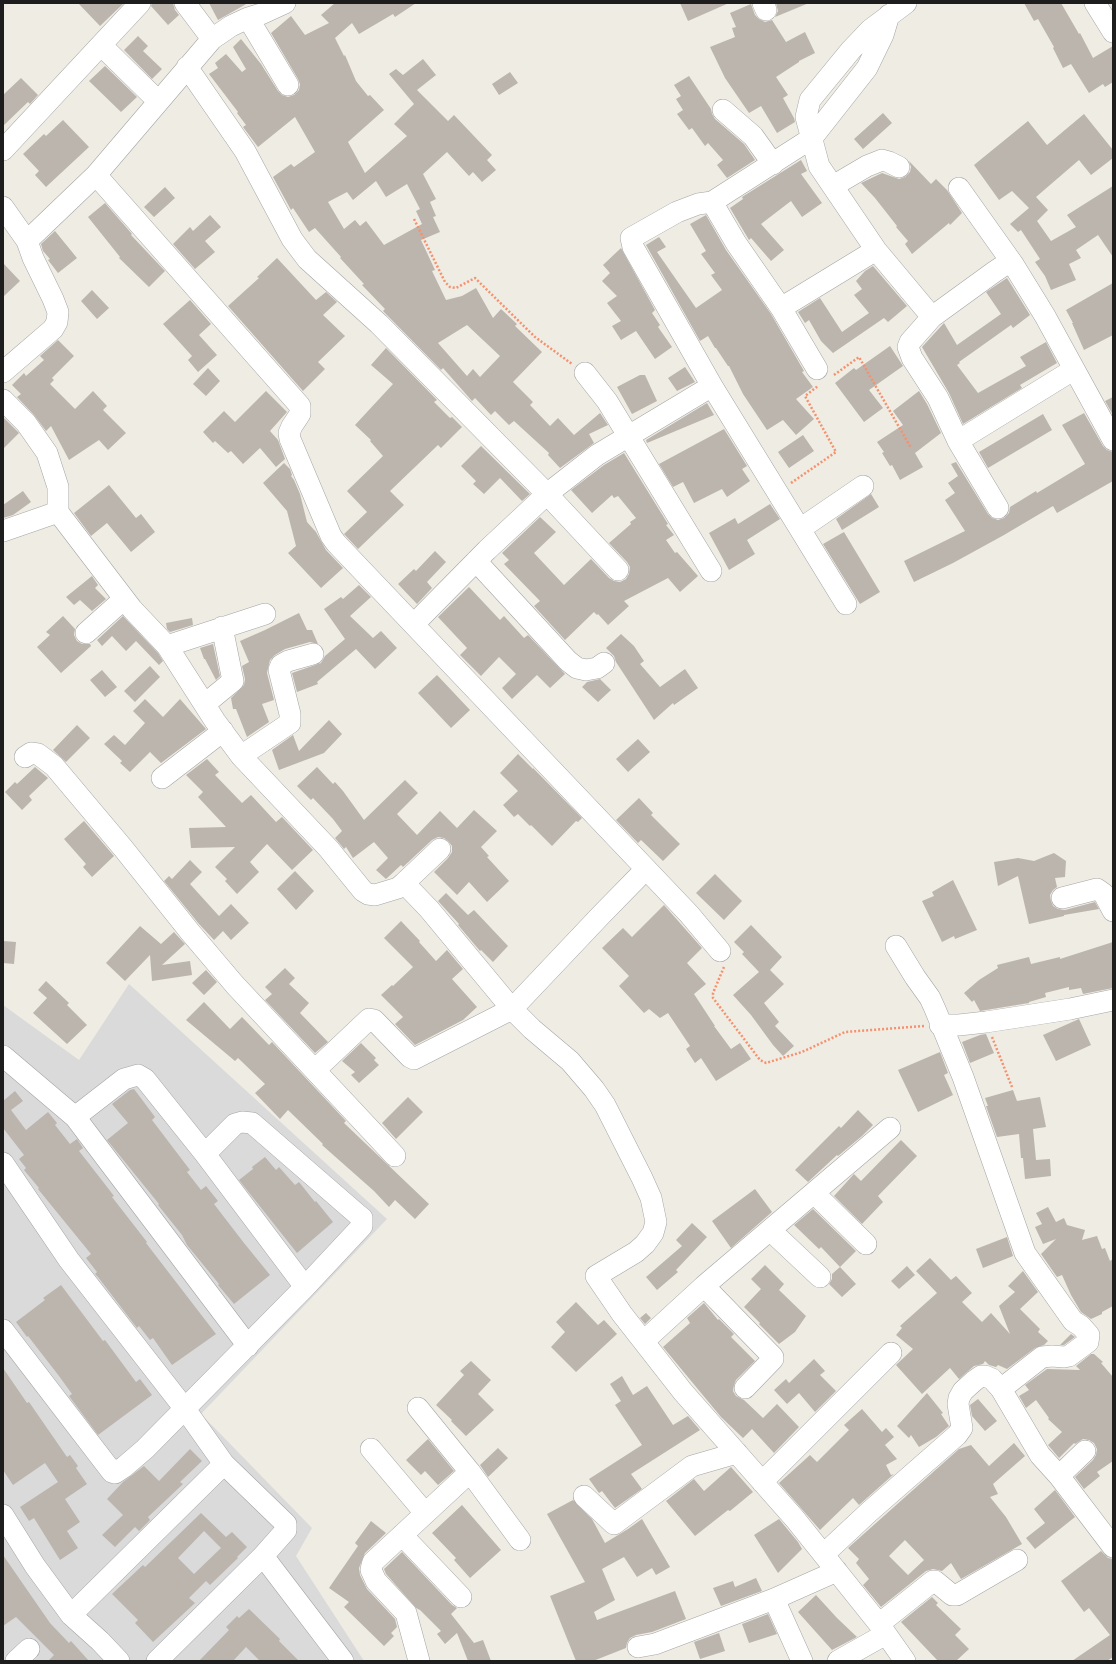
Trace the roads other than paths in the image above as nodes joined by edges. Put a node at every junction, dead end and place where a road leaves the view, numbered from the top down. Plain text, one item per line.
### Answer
1 (140, 3) edge
2 (185, 3) edge
3 (285, 3) edge
4 (906, 3) edge
5 (1095, 3) edge
6 (248, 18) junction
7 (1113, 32) edge
8 (212, 38) junction
9 (100, 45) junction
10 (187, 68) junction
11 (288, 85) dead end
12 (158, 101) junction
13 (723, 110) dead end
14 (812, 138) junction
15 (3, 150) edge
16 (773, 164) junction
17 (899, 167) dead end
18 (96, 176) junction
19 (833, 186) junction
20 (959, 188) dead end
21 (712, 202) junction
22 (3, 207) edge
23 (27, 241) junction
24 (876, 250) junction
25 (1013, 264) junction
26 (781, 308) junction
27 (932, 317) junction
28 (1074, 370) junction
29 (3, 372) edge
30 (585, 373) road end
31 (823, 377) road end
32 (712, 386) junction
33 (3, 400) edge
34 (629, 436) junction
35 (1113, 440) edge
36 (958, 441) junction
37 (863, 486) dead end
38 (547, 494) junction
39 (998, 508) dead end
40 (58, 512) junction
41 (800, 529) junction
42 (3, 531) edge
43 (476, 561) junction
44 (618, 570) dead end
45 (711, 571) dead end
46 (124, 599) junction
47 (846, 604) dead end
48 (265, 614) dead end
49 (414, 624) junction
50 (222, 627) junction
51 (86, 633) dead end
52 (167, 646) junction
53 (313, 654) dead end
54 (604, 664) dead end
55 (205, 704) junction
56 (223, 731) junction
57 (241, 756) junction
58 (25, 757) dead end
59 (162, 778) dead end
60 (440, 849) dead end
61 (646, 870) junction
62 (404, 883) junction
63 (1062, 898) dead end
64 (1113, 911) edge
65 (896, 946) dead end
66 (720, 951) road end
67 (1113, 1000) edge
68 (512, 1009) junction
69 (940, 1025) junction
70 (3, 1056) edge
71 (315, 1070) junction
72 (76, 1117) junction
73 (890, 1128) dead end
74 (205, 1154) junction
75 (395, 1156) dead end
76 (3, 1163) edge
77 (814, 1193) junction
78 (770, 1230) junction
79 (866, 1244) dead end
80 (820, 1278) dead end
81 (704, 1286) junction
82 (305, 1287) junction
83 (3, 1330) edge
84 (644, 1341) junction
85 (248, 1346) junction
86 (891, 1353) dead end
87 (745, 1388) dead end
88 (1000, 1389) junction
89 (418, 1408) dead end
90 (185, 1409) junction
91 (371, 1449) dead end
92 (1085, 1451) dead end
93 (737, 1453) junction
94 (224, 1464) junction
95 (470, 1472) junction
96 (1059, 1476) junction
97 (762, 1482) junction
98 (584, 1496) dead end
99 (425, 1513) junction
100 (3, 1515) edge
101 (402, 1535) junction
102 (520, 1540) dead end
103 (1113, 1547) edge
104 (824, 1554) junction
105 (263, 1556) junction
106 (1017, 1560) dead end
107 (837, 1571) junction
108 (461, 1597) dead end
109 (774, 1599) junction
110 (70, 1615) junction
111 (882, 1629) junction
112 (638, 1648) dead end
113 (118, 1661) edge
114 (157, 1661) edge
115 (343, 1661) edge
116 (419, 1661) edge
117 (802, 1661) edge
118 (838, 1661) edge
119 (905, 1661) edge

1 - 9 street
2 - 8 street
3 - 6 street
4 - 14 street
5 - 7 street
6 - 8 street
6 - 11 street
8 - 10 street
9 - 12 street
9 - 15 street
10 - 12 street
10 - 38 street
12 - 18 street
13 - 16 street
14 - 16 street
14 - 19 street
16 - 21 street
17 - 19 street
18 - 23 street
18 - 49 street
19 - 24 street
20 - 25 street
21 - 26 street
21 - 32 street
22 - 23 street
23 - 29 street
24 - 26 street
24 - 27 street
25 - 27 street
25 - 28 street
26 - 31 street
27 - 36 street
28 - 35 street
28 - 36 street
30 - 34 street
32 - 34 street
32 - 41 street
33 - 40 street
34 - 38 street
34 - 45 street
36 - 39 street
37 - 41 street
38 - 43 street
38 - 44 street
40 - 42 street
40 - 46 street
41 - 47 street
43 - 49 street
43 - 54 street
46 - 51 street
46 - 52 street
48 - 50 street
49 - 61 street
50 - 52 street
50 - 55 street
52 - 55 street
53 - 57 street
55 - 56 street
56 - 57 street
56 - 59 street
57 - 62 street
58 - 71 street
60 - 62 street
61 - 66 street
61 - 68 street
62 - 68 street
63 - 64 street
65 - 69 street
67 - 69 street
68 - 71 street
68 - 84 street
69 - 88 street
70 - 72 street
71 - 75 street
72 - 74 street
72 - 85 street
73 - 77 street
74 - 82 street
74 - 82 street
76 - 90 street
77 - 78 street
77 - 79 street
78 - 80 street
78 - 81 street
81 - 84 street
81 - 87 street
82 - 85 street
83 - 90 street
84 - 93 street
85 - 90 street
86 - 97 street
88 - 96 street
88 - 104 street
89 - 95 street
90 - 94 street
91 - 99 street
92 - 96 street
93 - 97 street
93 - 98 street
94 - 105 street
94 - 110 street
95 - 99 street
95 - 102 street
96 - 103 street
97 - 104 street
99 - 101 street
100 - 110 street
101 - 108 street
101 - 116 street
104 - 107 street
105 - 114 street
105 - 115 street
106 - 111 street
107 - 109 street
107 - 111 street
109 - 112 street
109 - 117 street
110 - 113 street
111 - 118 street
111 - 119 street

